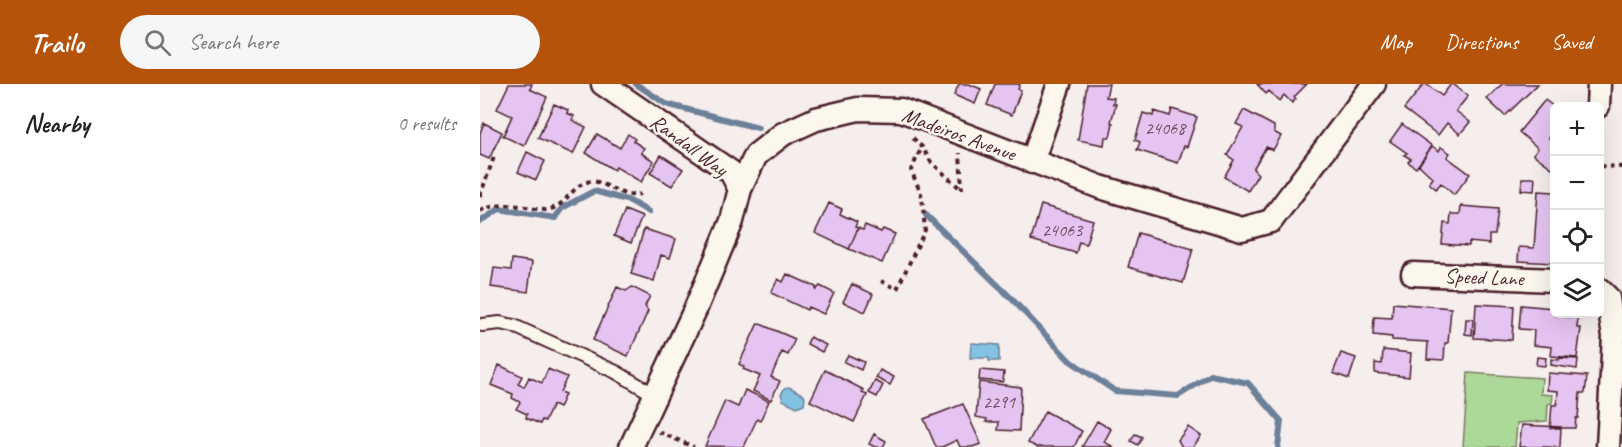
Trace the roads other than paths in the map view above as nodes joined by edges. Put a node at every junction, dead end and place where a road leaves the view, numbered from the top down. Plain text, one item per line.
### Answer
1 (603, 84) edge
2 (1059, 84) edge
3 (1374, 84) edge
4 (1599, 84) edge
5 (1598, 102) edge
6 (1032, 162) junction
7 (740, 189) junction
8 (1413, 274) dead end
9 (1550, 280) edge
10 (1604, 294) edge
11 (482, 325) dead end
12 (655, 395) junction
13 (631, 447) edge
14 (1608, 447) edge

1 - 7 street, Randall Way
2 - 6 street
3 - 6 street, Madeiros Avenue
4 - 5 street
6 - 7 street, Madeiros Avenue
7 - 12 street, Madeiros Avenue
8 - 9 street, Speed Lane
10 - 14 street
11 - 12 lane
12 - 13 street, Madeiros Avenue

